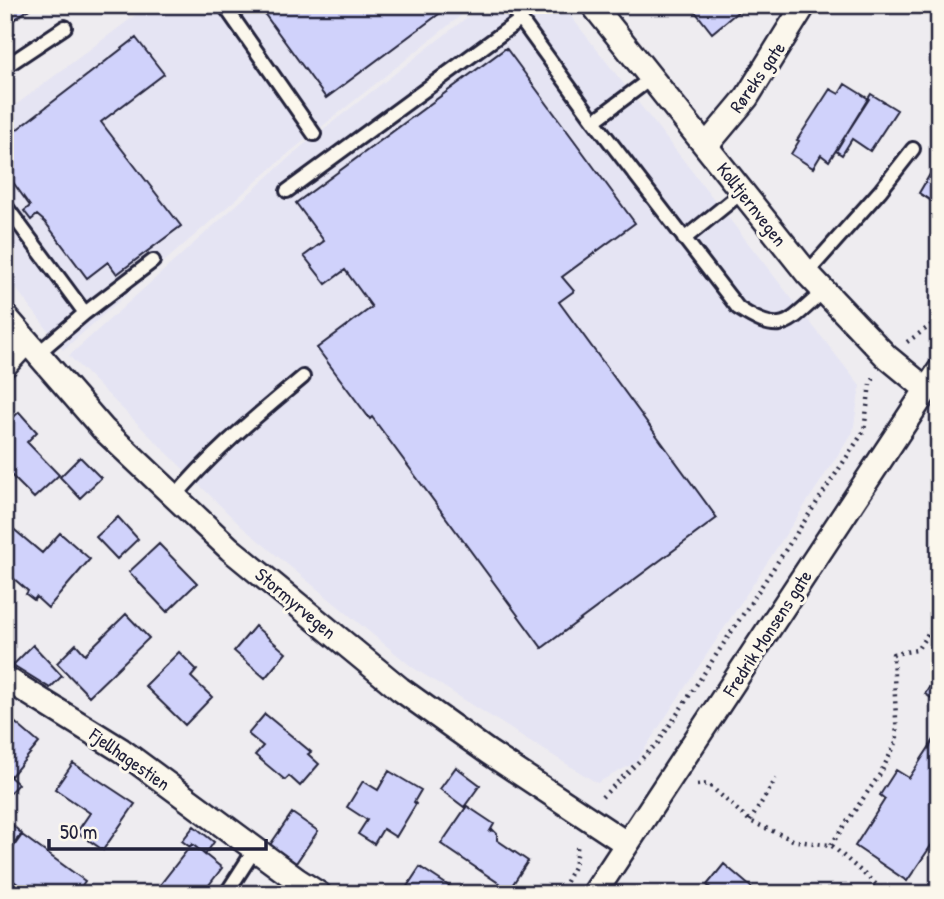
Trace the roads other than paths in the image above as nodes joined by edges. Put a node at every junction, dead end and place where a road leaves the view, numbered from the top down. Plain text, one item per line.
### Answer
1 (224, 5) edge
2 (510, 5) edge
3 (593, 5) edge
4 (804, 5) edge
5 (520, 20) junction
6 (65, 27) dead end
7 (5, 67) edge
8 (650, 79) junction
9 (594, 121) junction
10 (314, 134) dead end
11 (706, 146) junction
12 (912, 149) dead end
13 (287, 191) dead end
14 (742, 192) junction
15 (5, 205) edge
16 (684, 239) junction
17 (153, 261) dead end
18 (807, 273) junction
19 (824, 291) junction
20 (85, 313) junction
21 (5, 316) edge
22 (31, 348) junction
23 (5, 365) edge
24 (303, 377) dead end
25 (932, 380) edge
26 (174, 498) junction
27 (5, 678) edge
28 (627, 844) junction
29 (254, 849) junction
30 (226, 894) edge
31 (319, 894) edge
32 (594, 894) edge

1 - 10 lane
2 - 5 lane
3 - 8 street, Kolltjernvegen
4 - 11 street, Røreks gate
5 - 9 lane
5 - 13 lane
6 - 7 lane
8 - 9 lane
8 - 11 street, Kolltjernvegen
9 - 16 lane
11 - 14 street, Kolltjernvegen
12 - 18 lane
14 - 16 lane
14 - 18 street, Kolltjernvegen
15 - 20 lane
16 - 19 lane
17 - 20 lane
18 - 19 street, Kolltjernvegen
19 - 25 street, Kolltjernvegen
20 - 22 lane
21 - 22 street, Stormyrvegen
22 - 23 street
22 - 26 street, Stormyrvegen
24 - 26 lane
25 - 28 street, Fredrik Monsens gate
26 - 28 street, Stormyrvegen
27 - 29 street, Fjellhagestien
28 - 32 street, Fredrik Monsens gate
29 - 30 lane
29 - 31 street, Fjellhagestien

